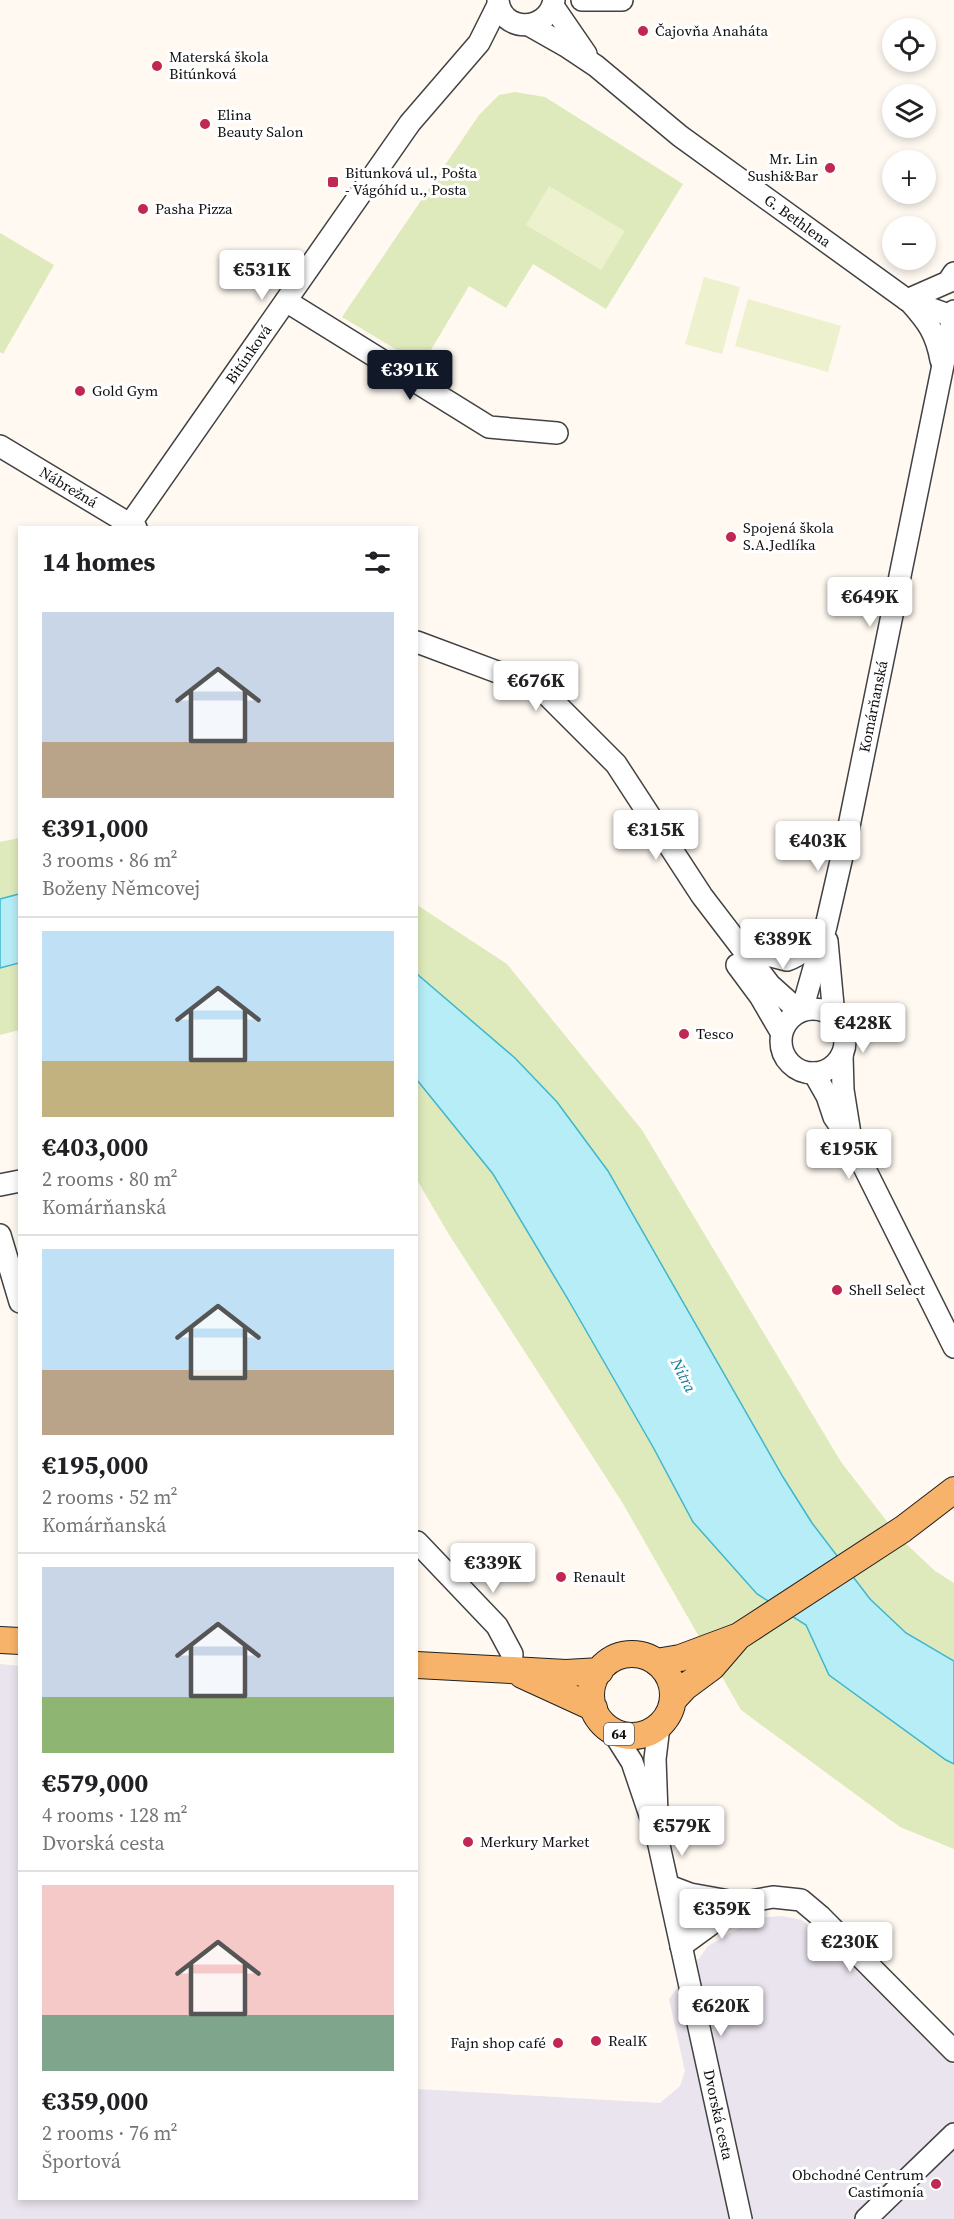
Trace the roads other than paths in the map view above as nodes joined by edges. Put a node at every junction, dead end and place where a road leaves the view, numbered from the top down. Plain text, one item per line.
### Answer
1 (582, 0) edge
2 (622, 0) edge
3 (498, 3) edge
4 (554, 3) edge
5 (524, 25) junction
6 (478, 43) junction
7 (596, 66) junction
8 (954, 273) edge
9 (907, 300) junction
10 (286, 301) junction
11 (954, 315) edge
12 (948, 361) edge
13 (557, 433) dead end
14 (0, 446) edge
15 (133, 526) edge
16 (418, 642) edge
17 (702, 896) junction
18 (826, 926) junction
19 (743, 949) junction
20 (800, 1010) junction
21 (834, 1016) junction
22 (781, 1032) junction
23 (842, 1055) junction
24 (814, 1073) junction
25 (852, 1143) junction
26 (18, 1181) edge
27 (0, 1185) edge
28 (0, 1235) edge
29 (18, 1295) edge
30 (954, 1347) edge
31 (953, 1488) edge
32 (418, 1543) edge
33 (739, 1636) junction
34 (0, 1640) edge
35 (18, 1641) edge
36 (656, 1662) junction
37 (418, 1665) edge
38 (511, 1670) junction
39 (600, 1671) junction
40 (673, 1700) junction
41 (594, 1708) junction
42 (659, 1726) junction
43 (613, 1731) junction
44 (657, 1836) junction
45 (669, 1886) junction
46 (740, 1902) junction
47 (681, 1946) junction
48 (954, 2051) edge
49 (954, 2134) edge
50 (741, 2219) edge
51 (867, 2219) edge

1 - 2 street
3 - 5 street, G. Bethlena
3 - 6 street, Bitúnková
4 - 5 street, Bitúnková
4 - 7 street, G. Bethlena
5 - 6 street, Bitúnková
5 - 7 street, G. Bethlena
6 - 10 street, Bitúnková
7 - 9 street, G. Bethlena
8 - 9 street
9 - 11 street, G. Bethlena
9 - 12 street
10 - 13 street
10 - 15 street, Bitúnková
11 - 12 street, Komárňanská
12 - 18 street, Komárňanská
14 - 15 street, Nábrežná
16 - 17 street
17 - 19 street
17 - 22 street
18 - 19 street
18 - 20 street, Komárňanská
18 - 21 street, Komárňanská
19 - 20 street
20 - 21 street
20 - 22 street, Komárňanská
21 - 23 street, Komárňanská
22 - 24 street
23 - 24 street
23 - 25 street, Komárňanská
24 - 25 street, Komárňanská
25 - 30 street, Komárňanská
26 - 27 street
28 - 29 street
31 - 33 main road, 64
32 - 38 street
33 - 36 main road, 64
33 - 40 main road, 64
34 - 35 main road
36 - 39 main road, 64
36 - 40 main road
37 - 38 main road, 64
38 - 39 main road, 64
38 - 41 main road, 64
39 - 41 main road, 64
40 - 42 main road, 64
41 - 43 main road, 64
42 - 43 main road, 64
42 - 44 street, Dvorská cesta
43 - 44 street, Dvorská cesta
44 - 45 street, Dvorská cesta
45 - 46 street
45 - 47 street, Dvorská cesta
46 - 47 street
46 - 48 street
47 - 50 street, Dvorská cesta
49 - 51 street

